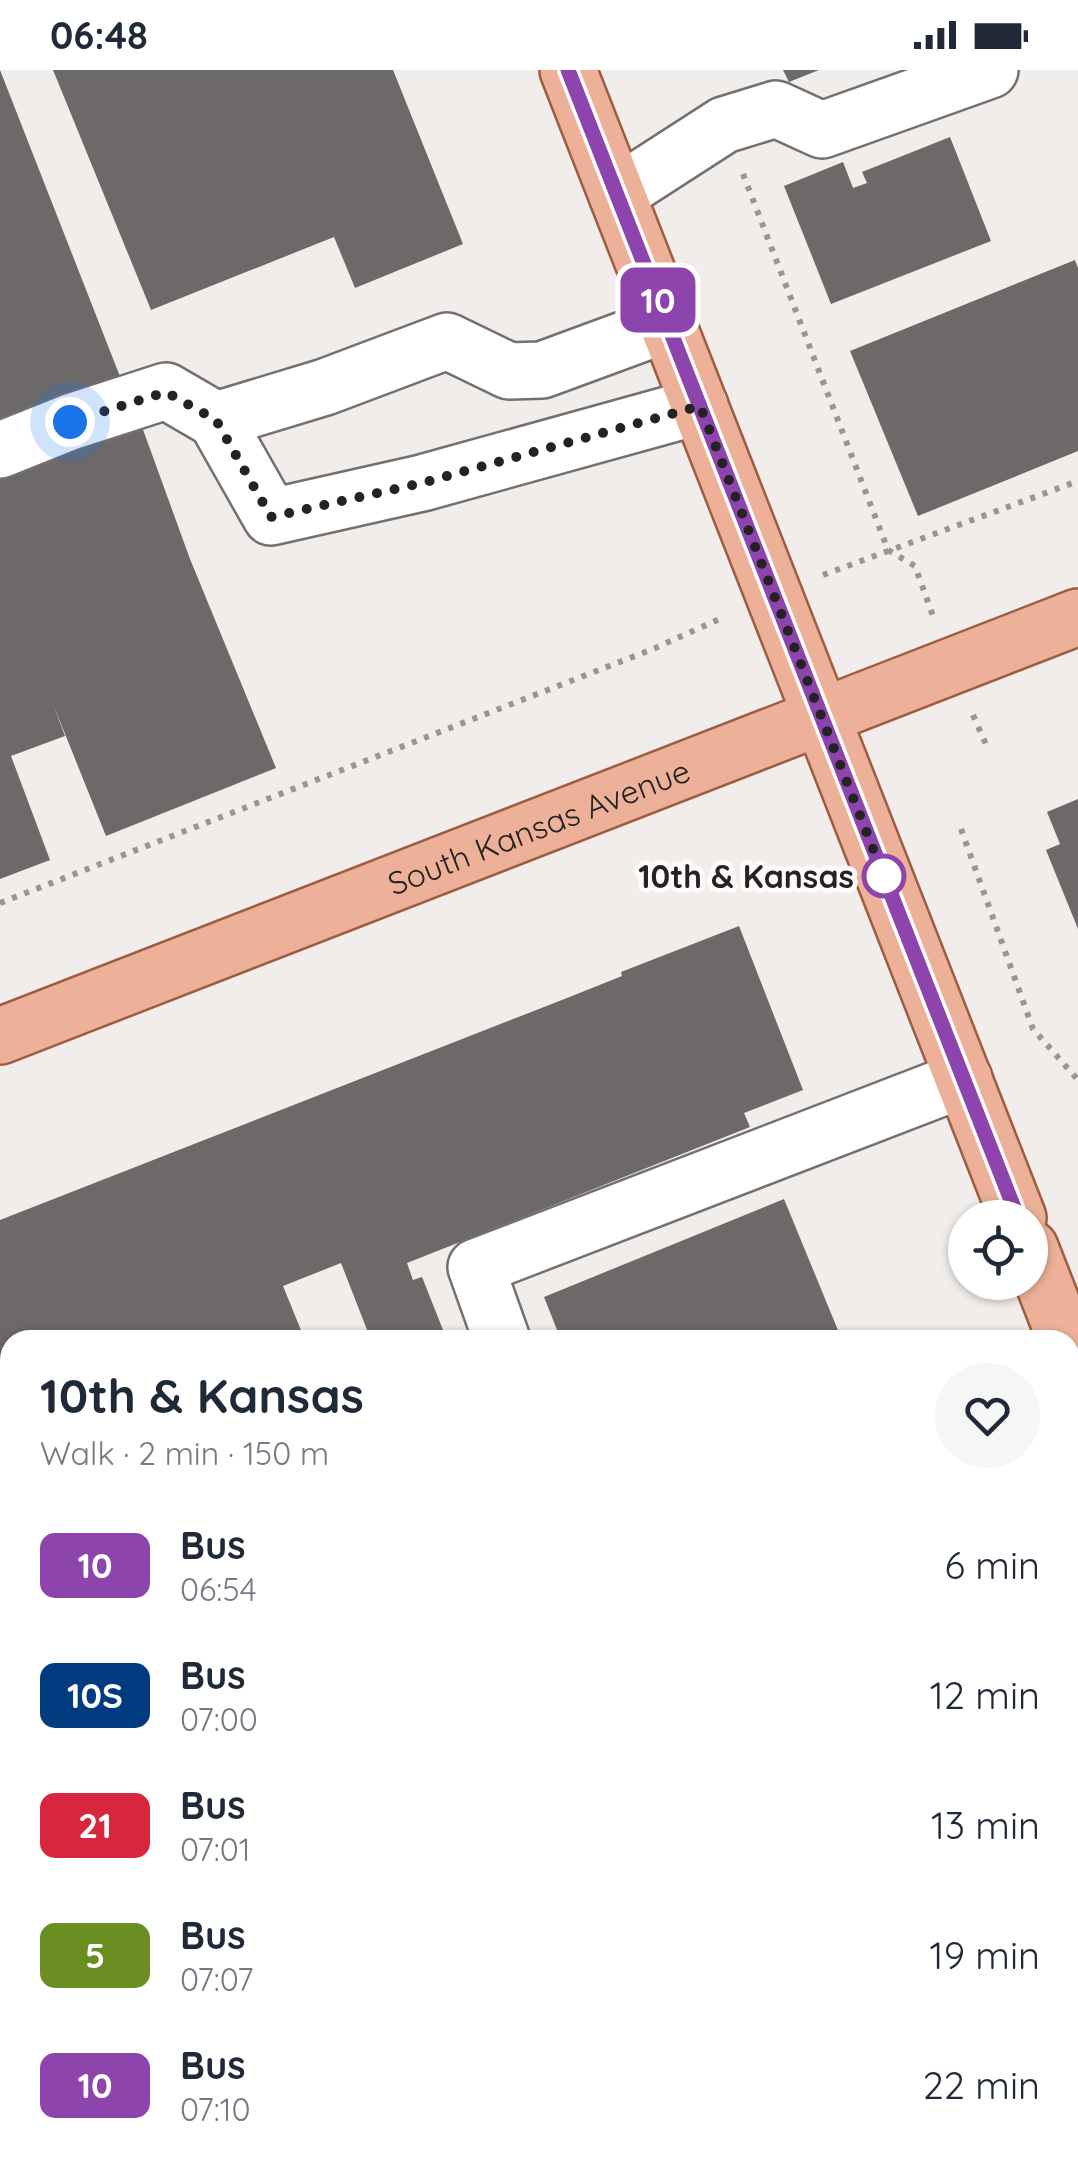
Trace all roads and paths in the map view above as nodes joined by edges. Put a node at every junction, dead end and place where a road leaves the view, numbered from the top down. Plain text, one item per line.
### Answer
1 (568, 70) edge
2 (990, 70) edge
3 (724, 124) junction
4 (617, 194) junction
5 (667, 324) junction
6 (700, 406) junction
7 (216, 420) junction
8 (0, 450) edge
9 (1078, 482) edge
10 (888, 550) junction
11 (774, 594) junction
12 (1078, 617) edge
13 (951, 666) junction
14 (822, 717) junction
15 (988, 748) dead end
16 (961, 828) dead end
17 (0, 903) edge
18 (0, 1036) edge
19 (964, 1079) junction
20 (1078, 1080) edge
21 (1011, 1200) edge
22 (1048, 1294) edge
23 (498, 1330) edge
24 (1062, 1330) edge

1 - 4 main road
2 - 3 lane
3 - 4 lane
3 - 10 path
4 - 5 main road
5 - 6 main road
5 - 7 lane
6 - 7 lane
6 - 11 main road
7 - 8 lane
9 - 10 path
10 - 11 path
10 - 13 path
11 - 14 main road
11 - 17 path
12 - 13 main road, South Kansas Avenue
13 - 14 main road, South Kansas Avenue
13 - 15 path
14 - 18 main road, South Kansas Avenue
14 - 19 main road
16 - 20 path
19 - 21 main road
19 - 23 lane
22 - 24 main road

